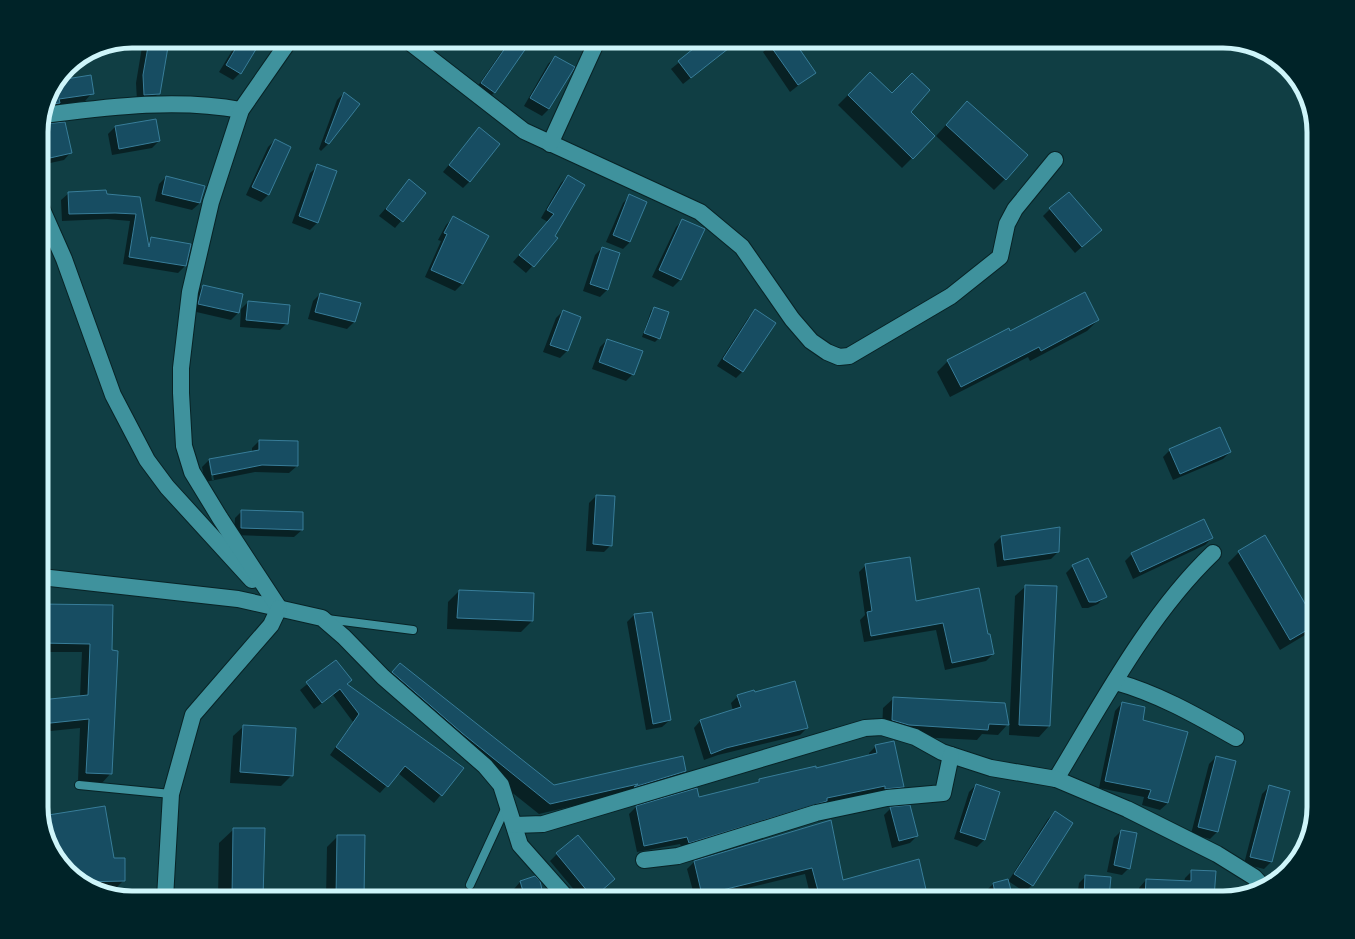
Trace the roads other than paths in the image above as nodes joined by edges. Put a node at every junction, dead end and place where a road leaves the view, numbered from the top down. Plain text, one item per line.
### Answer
1 (284, 48) edge
2 (417, 48) edge
3 (594, 48) edge
4 (241, 110) junction
5 (50, 114) edge
6 (550, 144) junction
7 (1055, 160) dead end
8 (48, 223) edge
9 (1213, 553) dead end
10 (48, 578) edge
11 (279, 608) junction
12 (322, 618) junction
13 (413, 630) dead end
14 (1116, 682) junction
15 (1236, 738) dead end
16 (951, 755) junction
17 (1056, 779) junction
18 (78, 785) dead end
19 (172, 794) junction
20 (508, 805) junction
21 (514, 825) junction
22 (644, 860) dead end
23 (1259, 882) edge
24 (470, 885) dead end
25 (165, 891) edge
26 (561, 891) edge

1 - 4 street
2 - 6 street
3 - 6 street
4 - 5 street
4 - 11 street
6 - 7 street
8 - 11 street
9 - 14 street
10 - 11 street
11 - 12 street
11 - 19 street
12 - 13 lane
12 - 20 street
14 - 15 street
14 - 17 street
16 - 17 street
16 - 21 street
16 - 22 street
17 - 23 street
18 - 19 lane
19 - 25 street
20 - 21 street
20 - 24 lane
21 - 26 street

